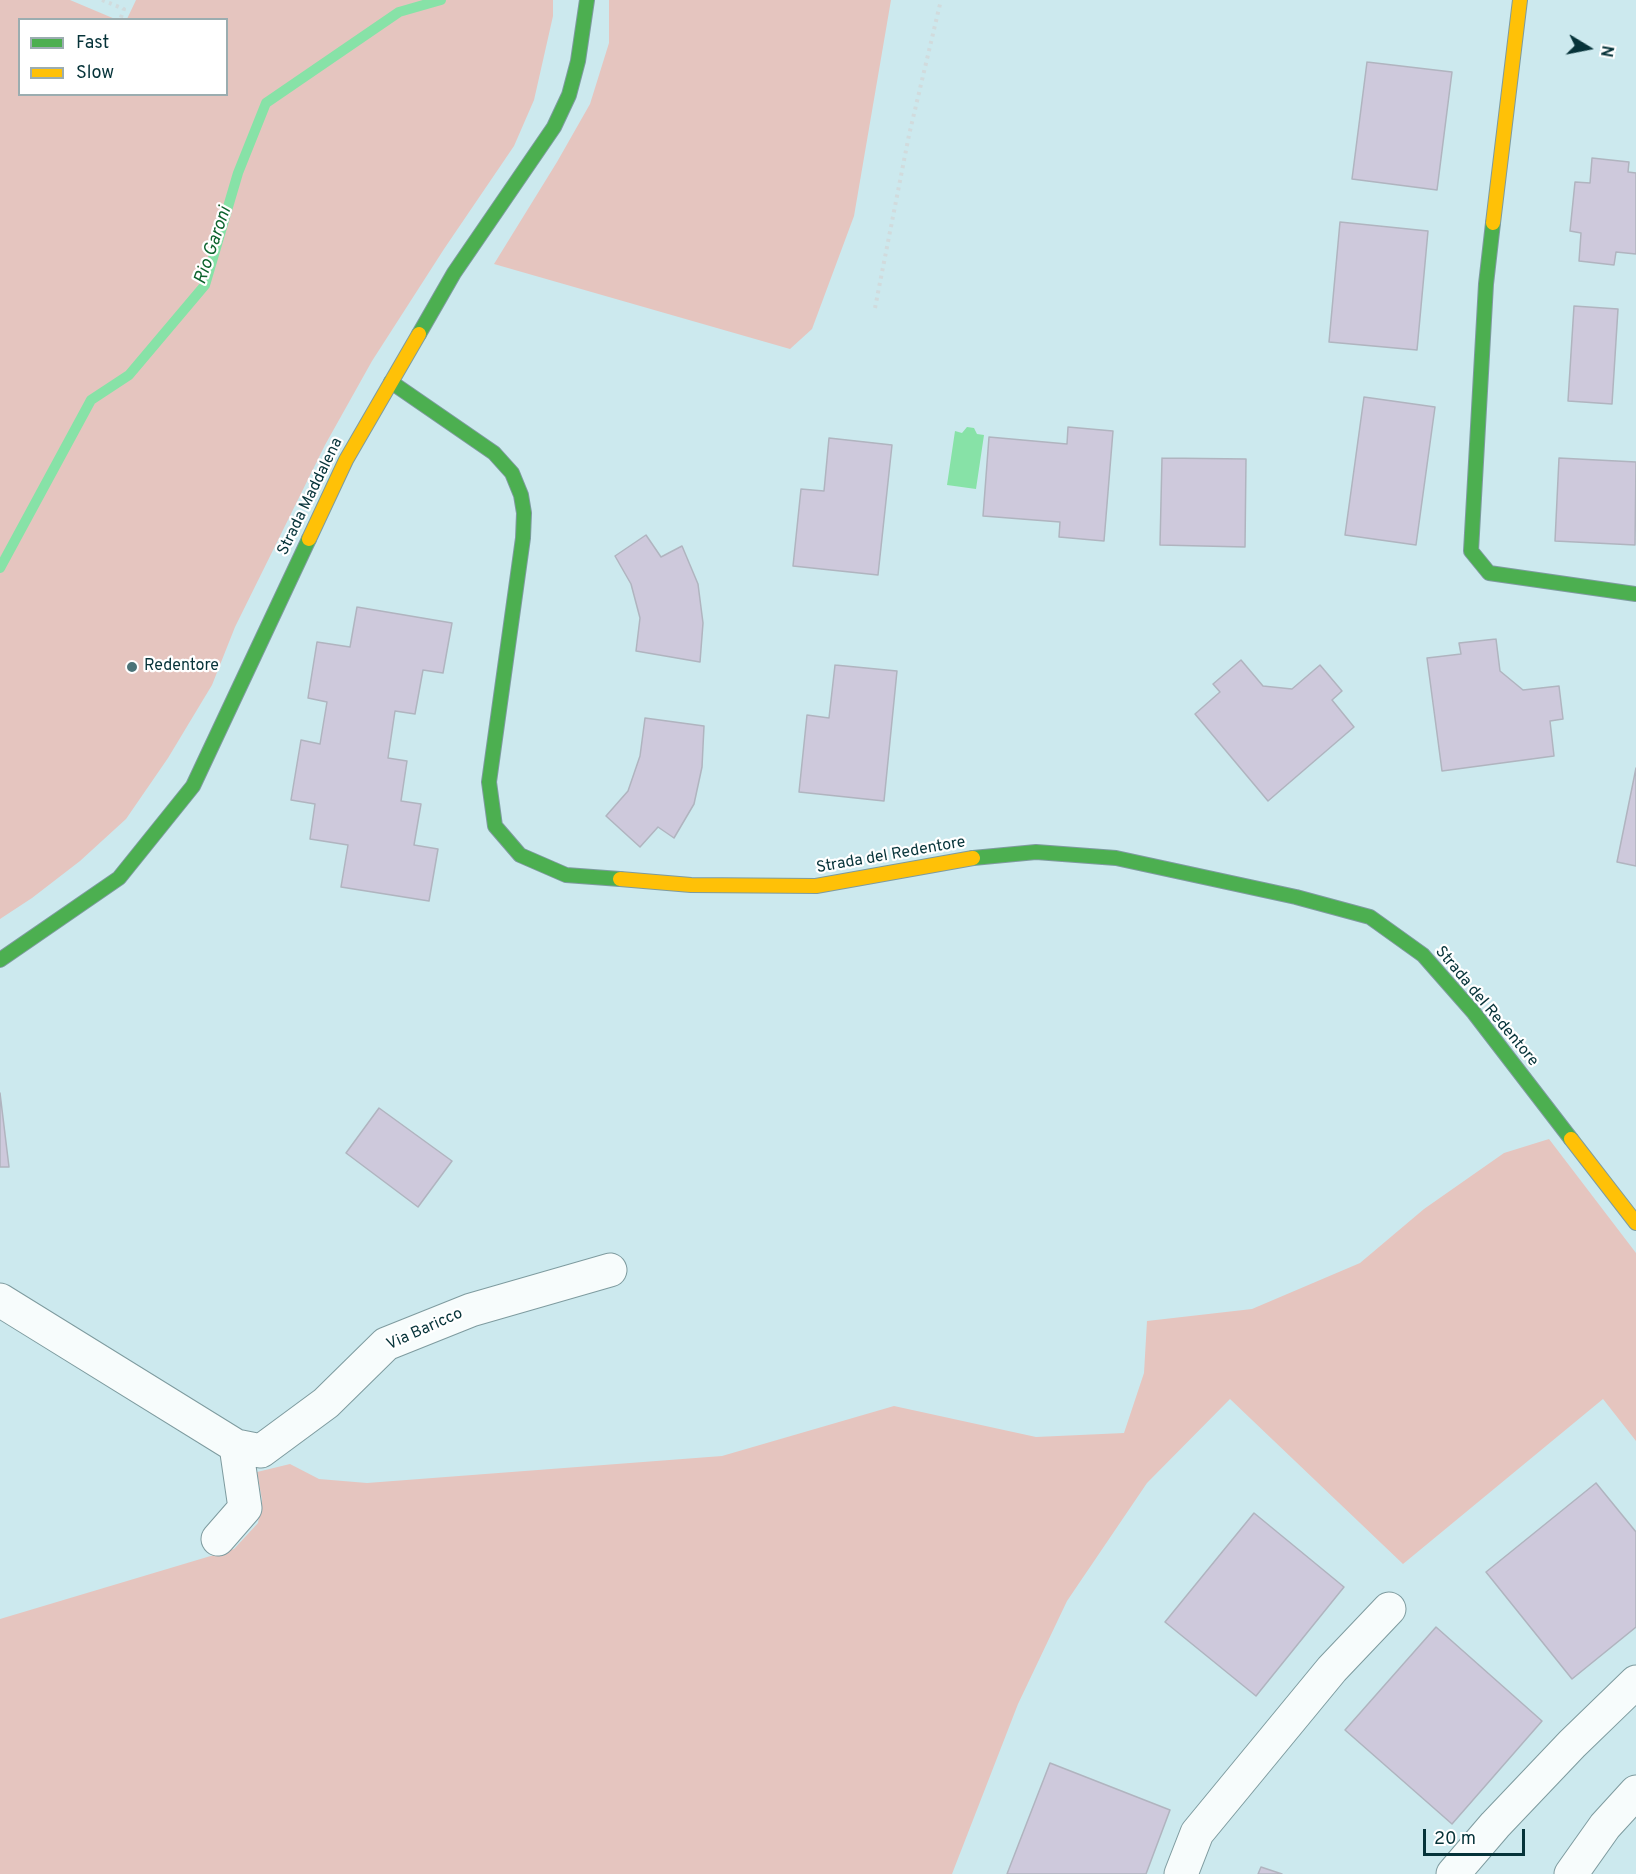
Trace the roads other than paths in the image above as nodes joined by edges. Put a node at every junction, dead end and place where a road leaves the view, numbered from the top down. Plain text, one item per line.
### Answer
1 (587, 0) edge
2 (1520, 0) edge
3 (391, 382) junction
4 (1636, 594) edge
5 (0, 960) edge
6 (1636, 1222) edge
7 (610, 1270) dead end
8 (0, 1300) edge
9 (236, 1446) junction
10 (218, 1539) dead end
11 (1389, 1610) dead end
12 (1636, 1682) edge
13 (1636, 1792) edge
14 (1181, 1874) edge
15 (1453, 1874) edge
16 (1571, 1874) edge

1 - 3 street, Strada Maddalena
2 - 4 street
3 - 5 street, Strada Maddalena
3 - 6 street, Strada del Redentore
7 - 9 street, Via Baricco
8 - 9 street, Via Baricco
9 - 10 street
11 - 14 street
12 - 15 street
13 - 16 street

